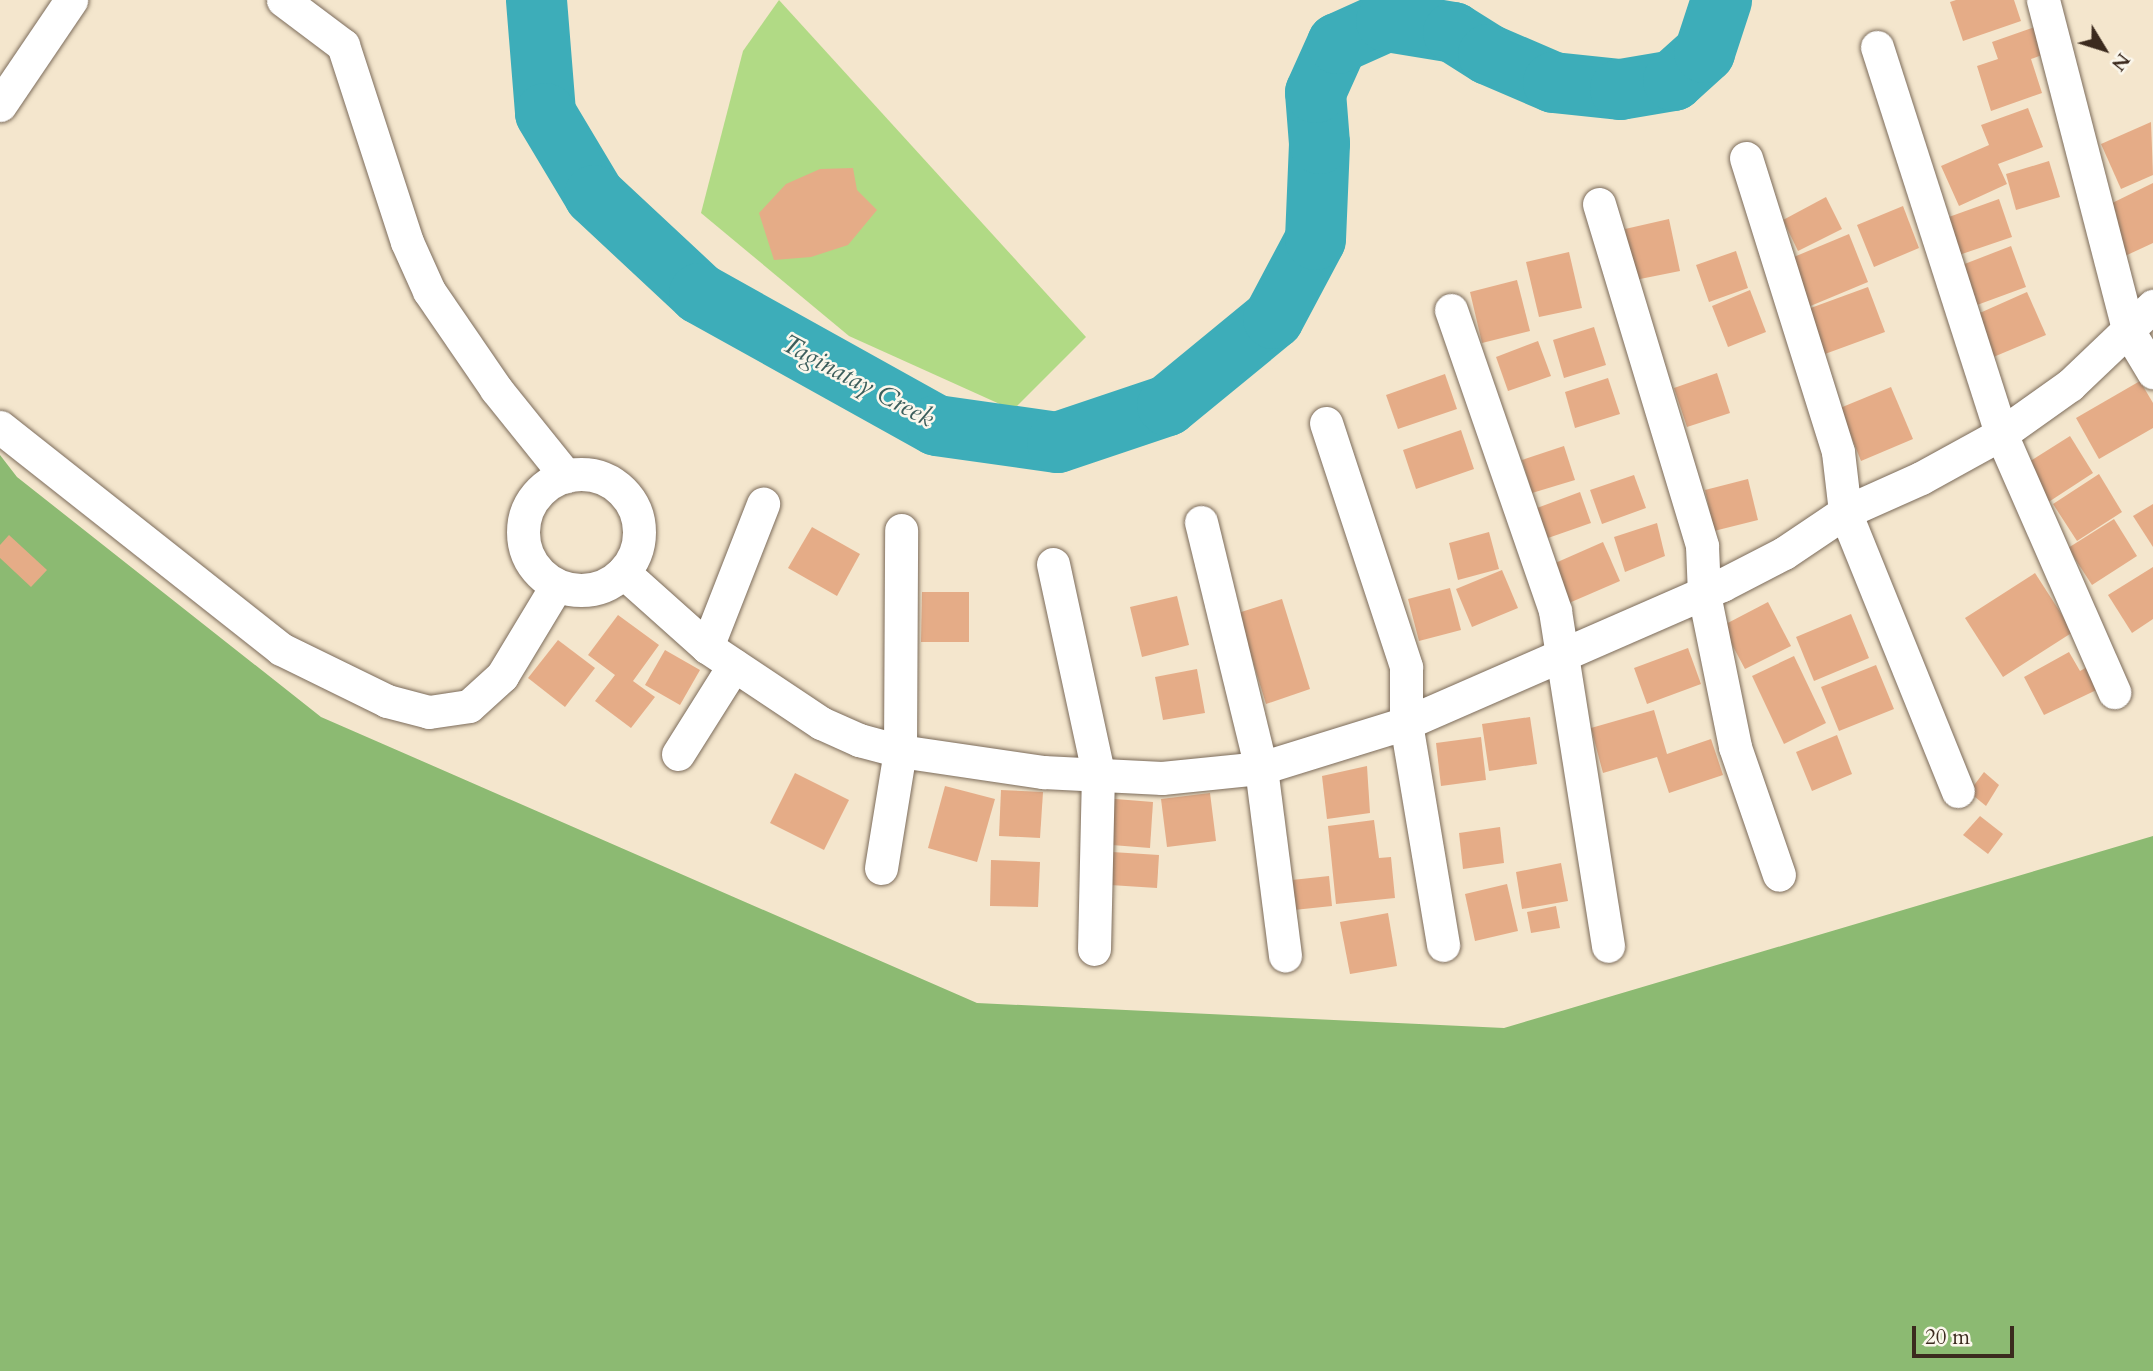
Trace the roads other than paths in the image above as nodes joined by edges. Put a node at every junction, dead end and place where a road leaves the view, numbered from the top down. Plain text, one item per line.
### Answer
1 (71, 0) edge
2 (283, 0) edge
3 (2043, 0) edge
4 (1877, 47) dead end
5 (0, 105) edge
6 (1746, 158) dead end
7 (1599, 204) dead end
8 (2153, 306) edge
9 (1451, 310) dead end
10 (2129, 332) junction
11 (2153, 372) edge
12 (1326, 423) dead end
13 (0, 427) edge
14 (2001, 434) junction
15 (566, 476) junction
16 (763, 503) dead end
17 (1845, 512) junction
18 (1200, 522) dead end
19 (901, 530) dead end
20 (1053, 564) dead end
21 (624, 572) junction
22 (557, 585) junction
23 (1704, 594) junction
24 (707, 647) junction
25 (1560, 659) junction
26 (734, 665) junction
27 (2114, 692) dead end
28 (1406, 723) junction
29 (900, 751) junction
30 (678, 754) dead end
31 (1261, 768) junction
32 (1098, 774) junction
33 (1958, 791) dead end
34 (881, 868) dead end
35 (1779, 875) dead end
36 (1443, 945) dead end
37 (1608, 946) dead end
38 (1094, 949) dead end
39 (1285, 955) dead end

1 - 5 street
2 - 15 street
3 - 10 street
4 - 14 street
6 - 17 street
7 - 23 street
8 - 10 street
9 - 25 street
10 - 11 street
10 - 14 street
12 - 28 street
13 - 22 street
14 - 17 street
14 - 27 street
15 - 21 street
15 - 22 street
16 - 24 street
17 - 23 street
17 - 33 street
18 - 31 street
19 - 29 street
20 - 32 street
21 - 22 street
21 - 24 street
23 - 25 street
23 - 35 street
24 - 26 street
25 - 28 street
25 - 37 street
26 - 29 street
26 - 30 street
28 - 31 street
28 - 36 street
29 - 32 street
29 - 34 street
31 - 32 street
31 - 39 street
32 - 38 street

